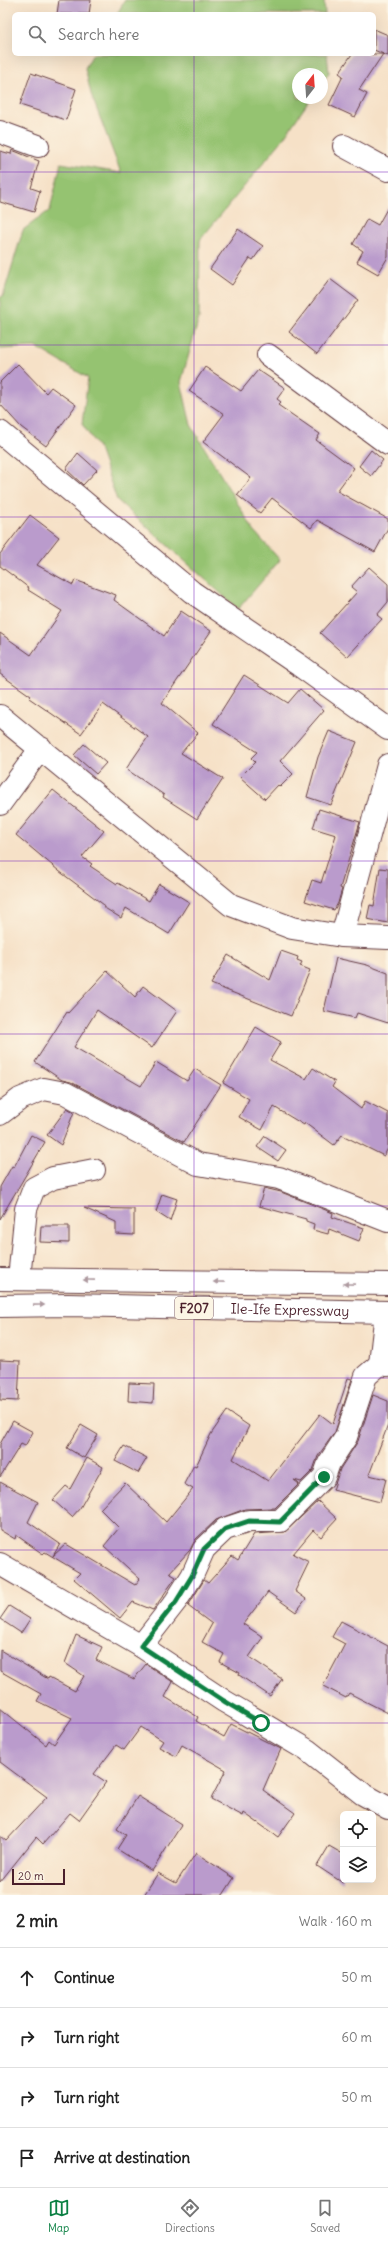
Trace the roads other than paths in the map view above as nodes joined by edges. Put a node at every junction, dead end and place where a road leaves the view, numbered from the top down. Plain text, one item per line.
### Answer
1 (0, 132) edge
2 (38, 146) dead end
3 (344, 146) dead end
4 (388, 170) edge
5 (268, 355) dead end
6 (0, 432) edge
7 (388, 444) edge
8 (0, 716) edge
9 (388, 729) edge
10 (41, 748) junction
11 (388, 765) edge
12 (0, 804) edge
13 (342, 936) junction
14 (388, 938) edge
15 (0, 1114) edge
16 (94, 1170) dead end
17 (388, 1221) edge
18 (9, 1279) edge
19 (388, 1284) edge
20 (0, 1306) edge
21 (387, 1312) edge
22 (384, 1364) edge
23 (0, 1564) edge
24 (141, 1646) junction
25 (388, 1808) edge

1 - 2 street
3 - 4 street
5 - 7 street
6 - 9 street
8 - 10 street
10 - 12 street
10 - 13 street
11 - 13 street
13 - 14 street
15 - 17 street
16 - 18 street
19 -> 18 street, Ile-Ife Expressway / F207
20 -> 21 street, Ile-Ife Expressway / F207
21 - 22 street
22 - 24 street
23 - 24 street
24 - 25 street

